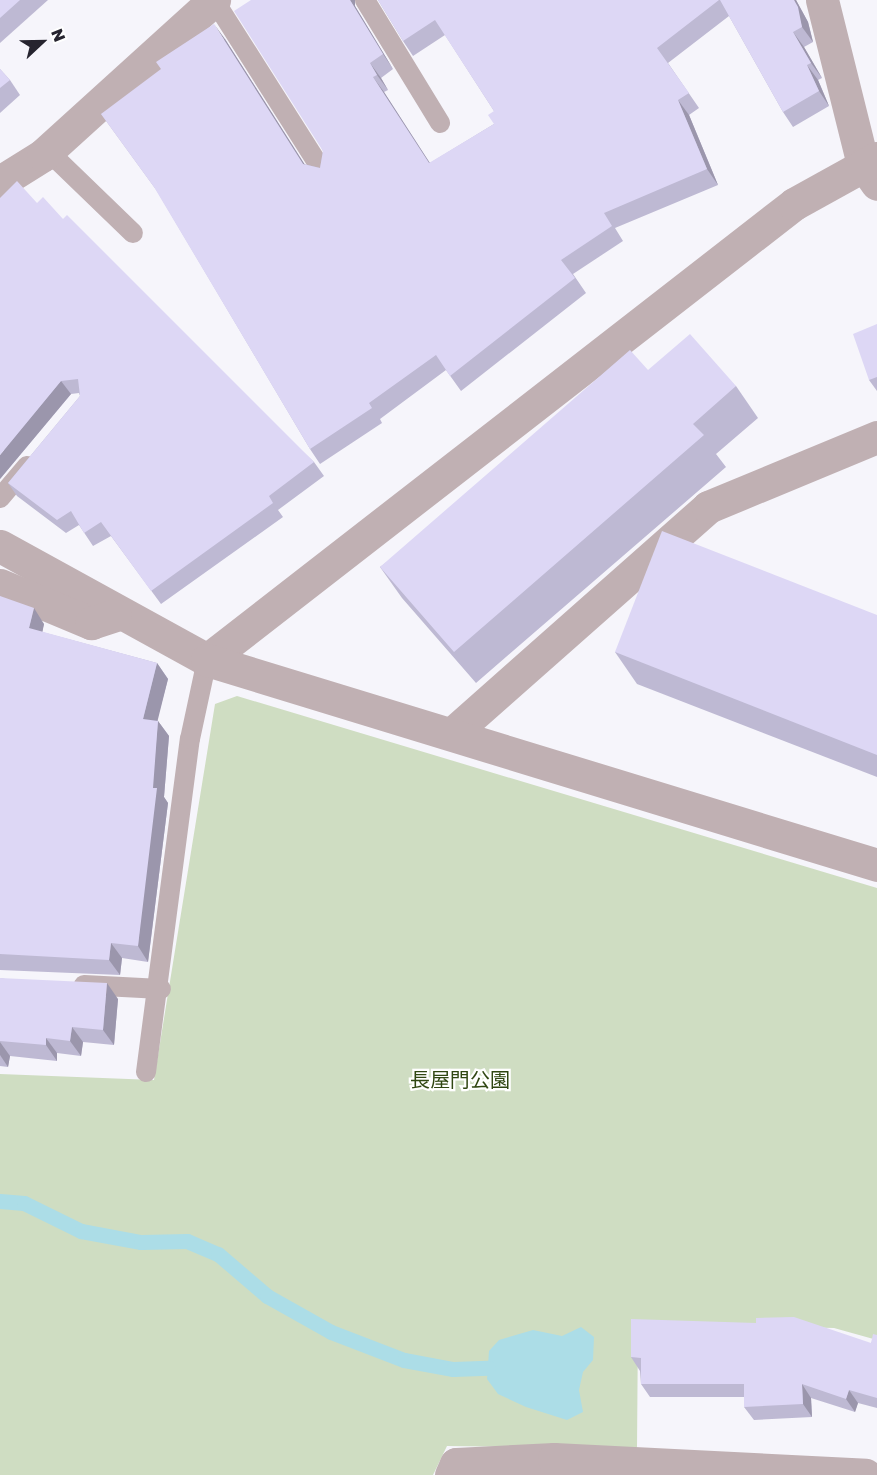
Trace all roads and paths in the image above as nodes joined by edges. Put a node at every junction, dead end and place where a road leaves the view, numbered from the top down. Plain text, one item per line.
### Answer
1 (214, 0) edge
2 (365, 0) edge
3 (822, 0) edge
4 (441, 123) dead end
5 (48, 151) junction
6 (872, 169) edge
7 (324, 173) edge
8 (0, 182) edge
9 (133, 233) dead end
10 (877, 437) edge
11 (44, 446) edge
12 (0, 498) edge
13 (0, 546) edge
14 (0, 585) edge
15 (116, 614) junction
16 (207, 660) junction
17 (455, 731) junction
18 (877, 865) edge
19 (57, 984) edge
20 (161, 989) junction
21 (146, 1072) dead end
22 (451, 1475) edge
23 (866, 1475) edge

1 - 5 street
1 - 7 lane
2 - 4 lane
3 - 6 street
5 - 8 street
5 - 9 lane
6 - 16 street
10 - 17 street
11 - 12 lane
13 - 15 street
14 - 15 street
15 - 16 street
16 - 17 street
16 - 20 lane
17 - 18 street
19 - 20 lane
20 - 21 lane
22 - 23 street

